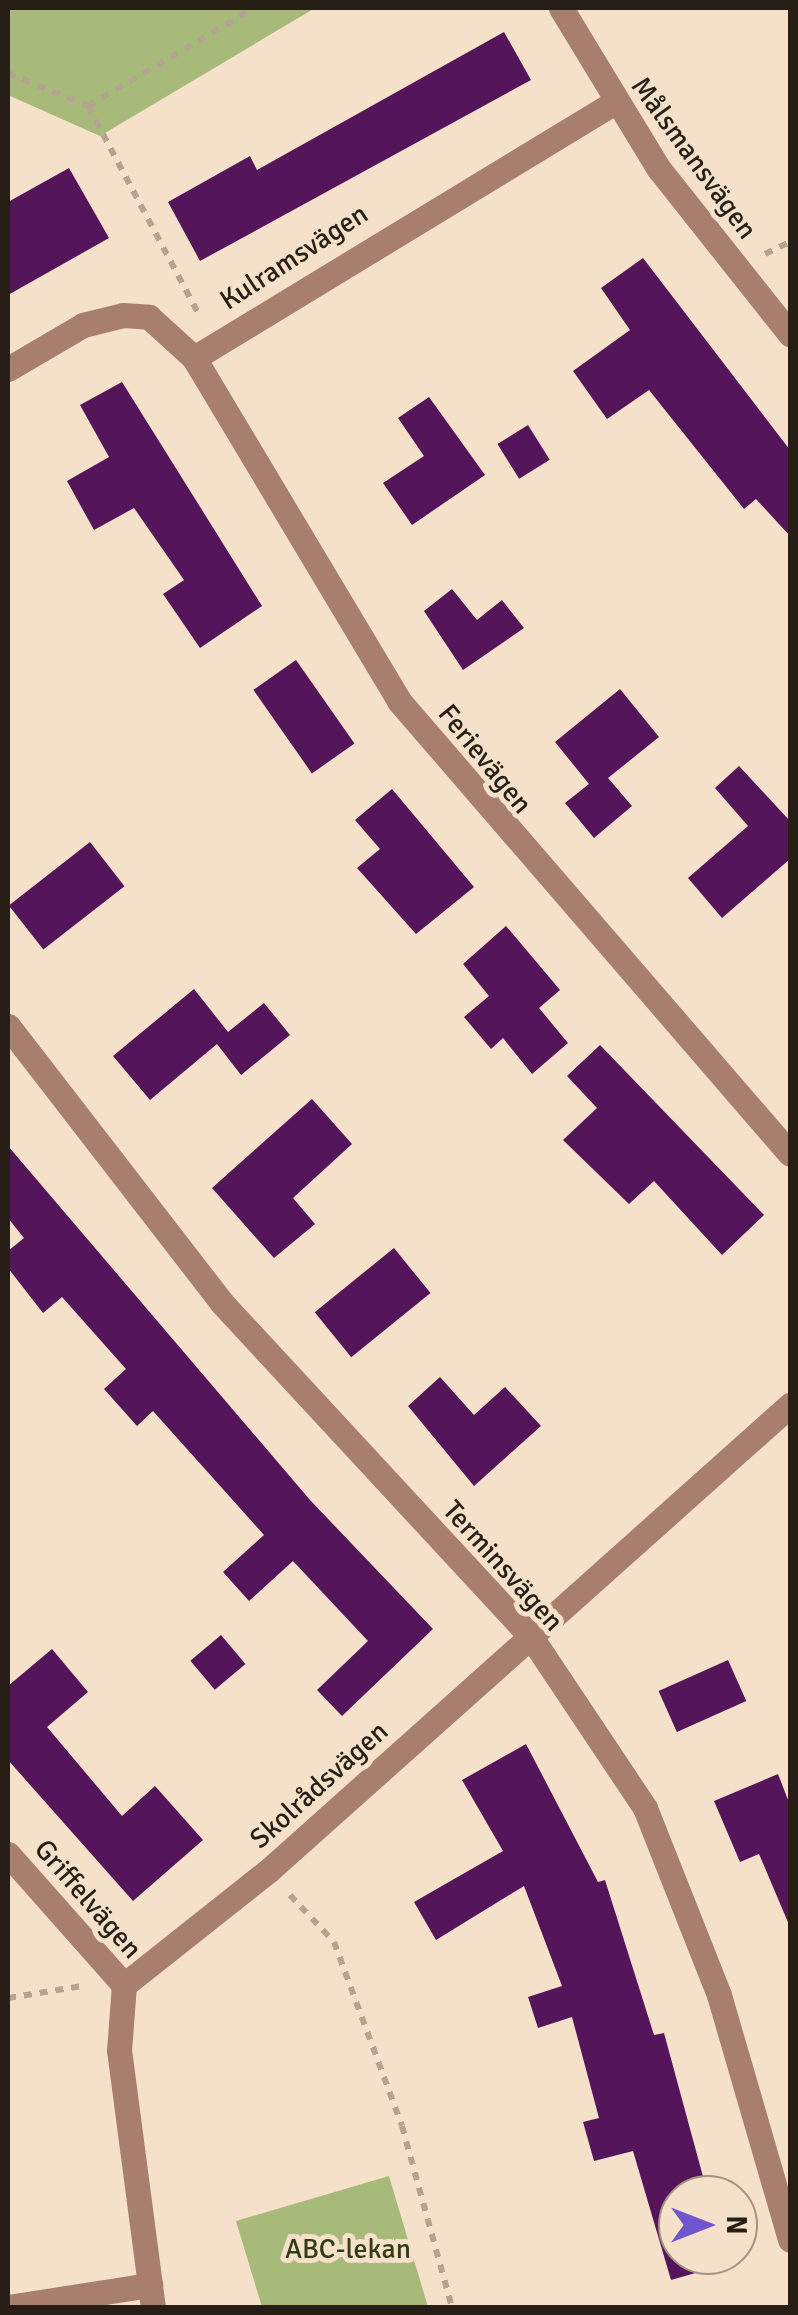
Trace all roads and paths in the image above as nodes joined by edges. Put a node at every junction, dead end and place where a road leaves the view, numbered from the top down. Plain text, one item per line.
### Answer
1 (254, 8) edge
2 (561, 8) edge
3 (8, 73) edge
4 (614, 102) junction
5 (88, 106) junction
6 (790, 334) edge
7 (204, 351) junction
8 (8, 368) edge
9 (8, 1026) edge
10 (790, 1154) edge
11 (790, 1405) edge
12 (531, 1637) junction
13 (8, 1854) edge
14 (268, 1871) junction
15 (124, 1985) junction
16 (8, 1998) edge
17 (790, 2240) edge
18 (152, 2296) edge
19 (54, 2304) edge
20 (8, 2307) edge
21 (452, 2308) edge

1 - 5 path
2 - 4 street, Målsmansvägen
3 - 5 path
4 - 6 street, Målsmansvägen
4 - 7 street, Kulramsvägen
5 - 7 path
7 - 8 street
7 - 10 street, Ferievägen
9 - 12 street, Terminsvägen
11 - 12 street, Skolrådsvägen
12 - 14 street, Skolrådsvägen
12 - 17 street, Terminsvägen
13 - 15 street, Griffelvägen
14 - 15 street, Skolrådsvägen
14 - 21 path
15 - 16 path
15 - 18 street
18 - 19 street
19 - 20 street

